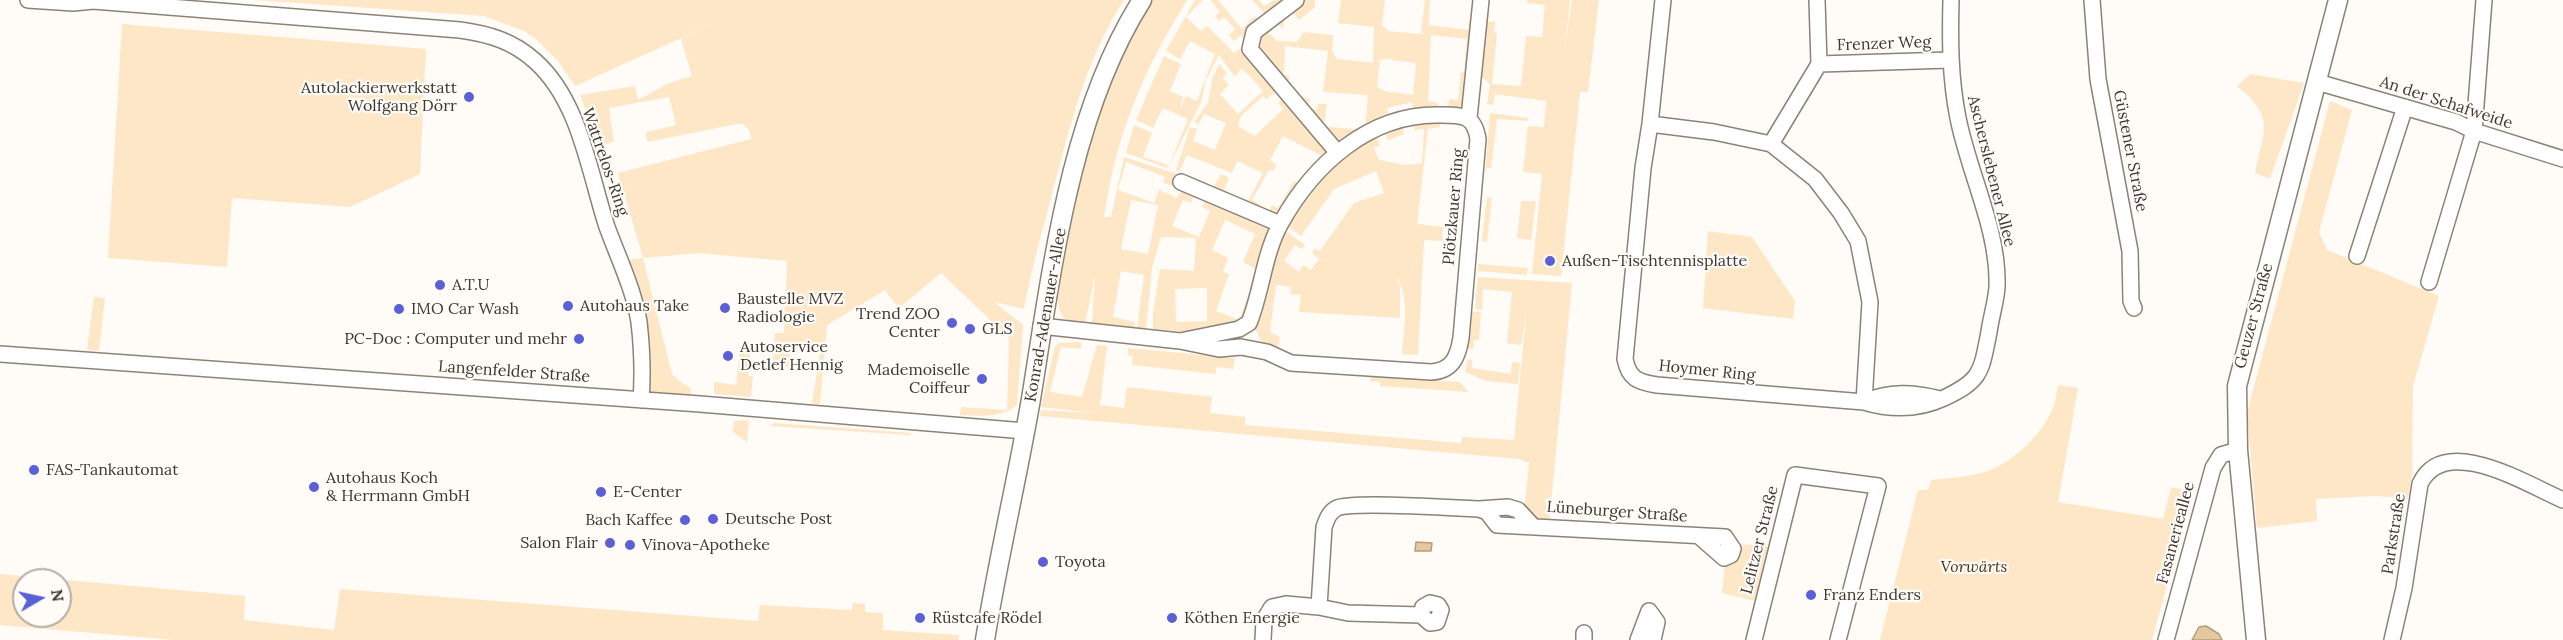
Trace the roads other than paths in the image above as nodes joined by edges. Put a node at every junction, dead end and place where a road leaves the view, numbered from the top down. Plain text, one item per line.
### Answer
1 (28, 0) edge
2 (1142, 0) edge
3 (1296, 0) edge
4 (1481, 0) edge
5 (1664, 0) edge
6 (1817, 0) edge
7 (1952, 0) edge
8 (2092, 0) edge
9 (2338, 0) edge
10 (2484, 0) edge
11 (1950, 60) junction
12 (1819, 64) junction
13 (2317, 81) junction
14 (2405, 107) junction
15 (1469, 118) junction
16 (1650, 124) junction
17 (2474, 131) junction
18 (1771, 144) junction
19 (1337, 152) junction
20 (2563, 159) edge
21 (1181, 182) dead end
22 (1280, 224) junction
23 (2357, 256) dead end
24 (2429, 282) dead end
25 (2134, 308) dead end
26 (1253, 313) junction
27 (1041, 326) junction
28 (1243, 337) junction
29 (1267, 352) junction
30 (0, 354) edge
31 (641, 400) junction
32 (1864, 402) junction
33 (1025, 431) junction
34 (2238, 450) junction
35 (2563, 500) edge
36 (1699, 536) dead end
37 (1319, 606) junction
38 (1421, 615) dead end
39 (985, 640) edge
40 (1263, 640) edge
41 (1638, 640) edge
42 (1653, 640) edge
43 (1754, 640) edge
44 (1838, 640) edge
45 (2166, 640) edge
46 (2256, 640) edge
47 (2392, 640) edge

1 - 31 street, Wattrelos-Ring
2 - 27 main road, Konrad-Adenauer-Allee
3 - 19 street
4 - 15 street
5 - 16 street
6 - 12 street
7 - 11 street, Ascherslebener Allee
8 - 25 street, Güstener Straße
9 - 13 main road, Geuzer Straße
10 - 17 street
11 - 12 street, Frenzer Weg
11 - 32 street, Ascherslebener Allee
12 - 18 street
13 - 14 street, An der Schafweide
13 - 34 main road, Geuzer Straße
14 - 17 street, An der Schafweide
14 - 23 street
15 - 19 street
15 - 29 street, Plötzkauer Ring
16 - 18 street
16 - 32 street, Hoymer Ring
17 - 20 street, An der Schafweide
17 - 24 street
18 - 32 street
19 - 22 street
21 - 22 street
22 - 26 street
26 - 28 street
26 - 29 street
27 - 28 street, Plötzkauer Ring
27 - 33 main road, Konrad-Adenauer-Allee
28 - 29 street, Plötzkauer Ring
30 - 31 street, Langenfelder Straße
31 - 33 street, Langenfelder Straße
33 - 39 main road, Konrad-Adenauer-Allee
34 - 45 street, Fasanerieallee
34 - 46 main road, Geuzer Straße
35 - 47 street, Parkstraße
36 - 37 street, Lüneburger Straße
37 - 38 street
37 - 40 street
41 - 42 street
43 - 44 street, Lelitzer Straße

